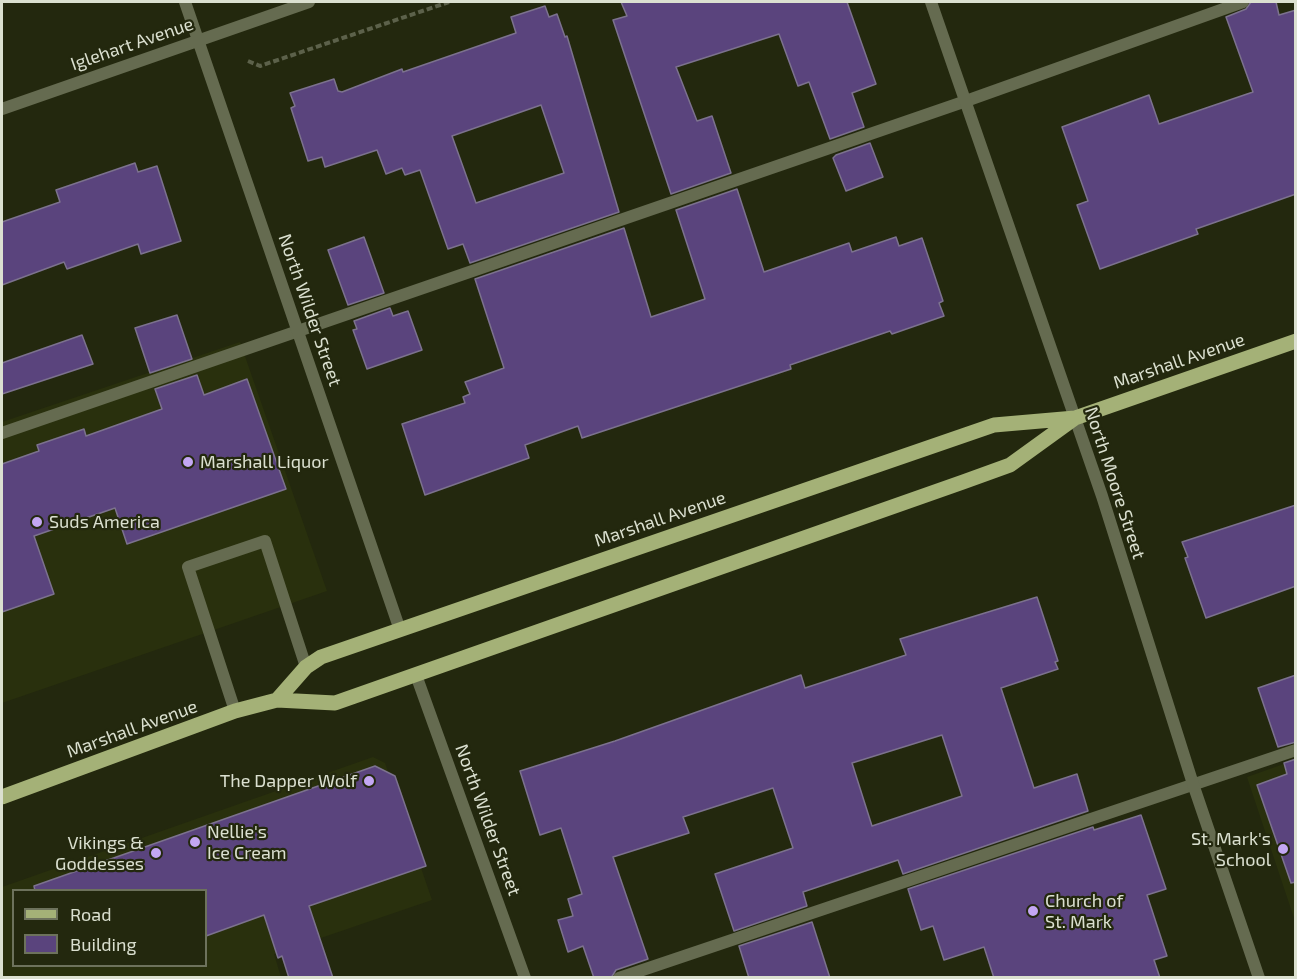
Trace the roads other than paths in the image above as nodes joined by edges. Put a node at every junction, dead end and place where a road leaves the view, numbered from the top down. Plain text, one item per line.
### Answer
1 (184, 2) edge
2 (309, 2) edge
3 (931, 2) edge
4 (1243, 2) edge
5 (198, 40) junction
6 (966, 101) junction
7 (2, 110) edge
8 (297, 330) junction
9 (1296, 341) edge
10 (1075, 418) junction
11 (2, 433) edge
12 (400, 630) junction
13 (306, 667) junction
14 (416, 675) junction
15 (277, 700) junction
16 (235, 711) junction
17 (1296, 750) edge
18 (1193, 784) junction
19 (2, 797) edge
20 (525, 978) edge
21 (619, 978) edge
22 (1259, 978) edge

1 - 5 street, North Wilder Street
2 - 5 street, Iglehart Avenue
3 - 6 street, North Moore Street
4 - 6 street
5 - 7 street, Iglehart Avenue
5 - 8 street, North Wilder Street
6 - 8 street
6 - 10 street, North Moore Street
8 - 11 street
8 - 12 street, North Wilder Street
9 - 10 main road, Marshall Avenue
10 - 12 main road, Marshall Avenue
10 - 14 main road, Marshall Avenue
10 - 18 street, North Moore Street
12 - 13 main road, Marshall Avenue
13 - 15 main road, Marshall Avenue
13 - 16 street
14 - 15 main road, Marshall Avenue
14 - 20 street, North Wilder Street
15 - 16 main road, Marshall Avenue
16 - 19 main road, Marshall Avenue
17 - 18 street
18 - 21 street
18 - 22 street, North Moore Street

